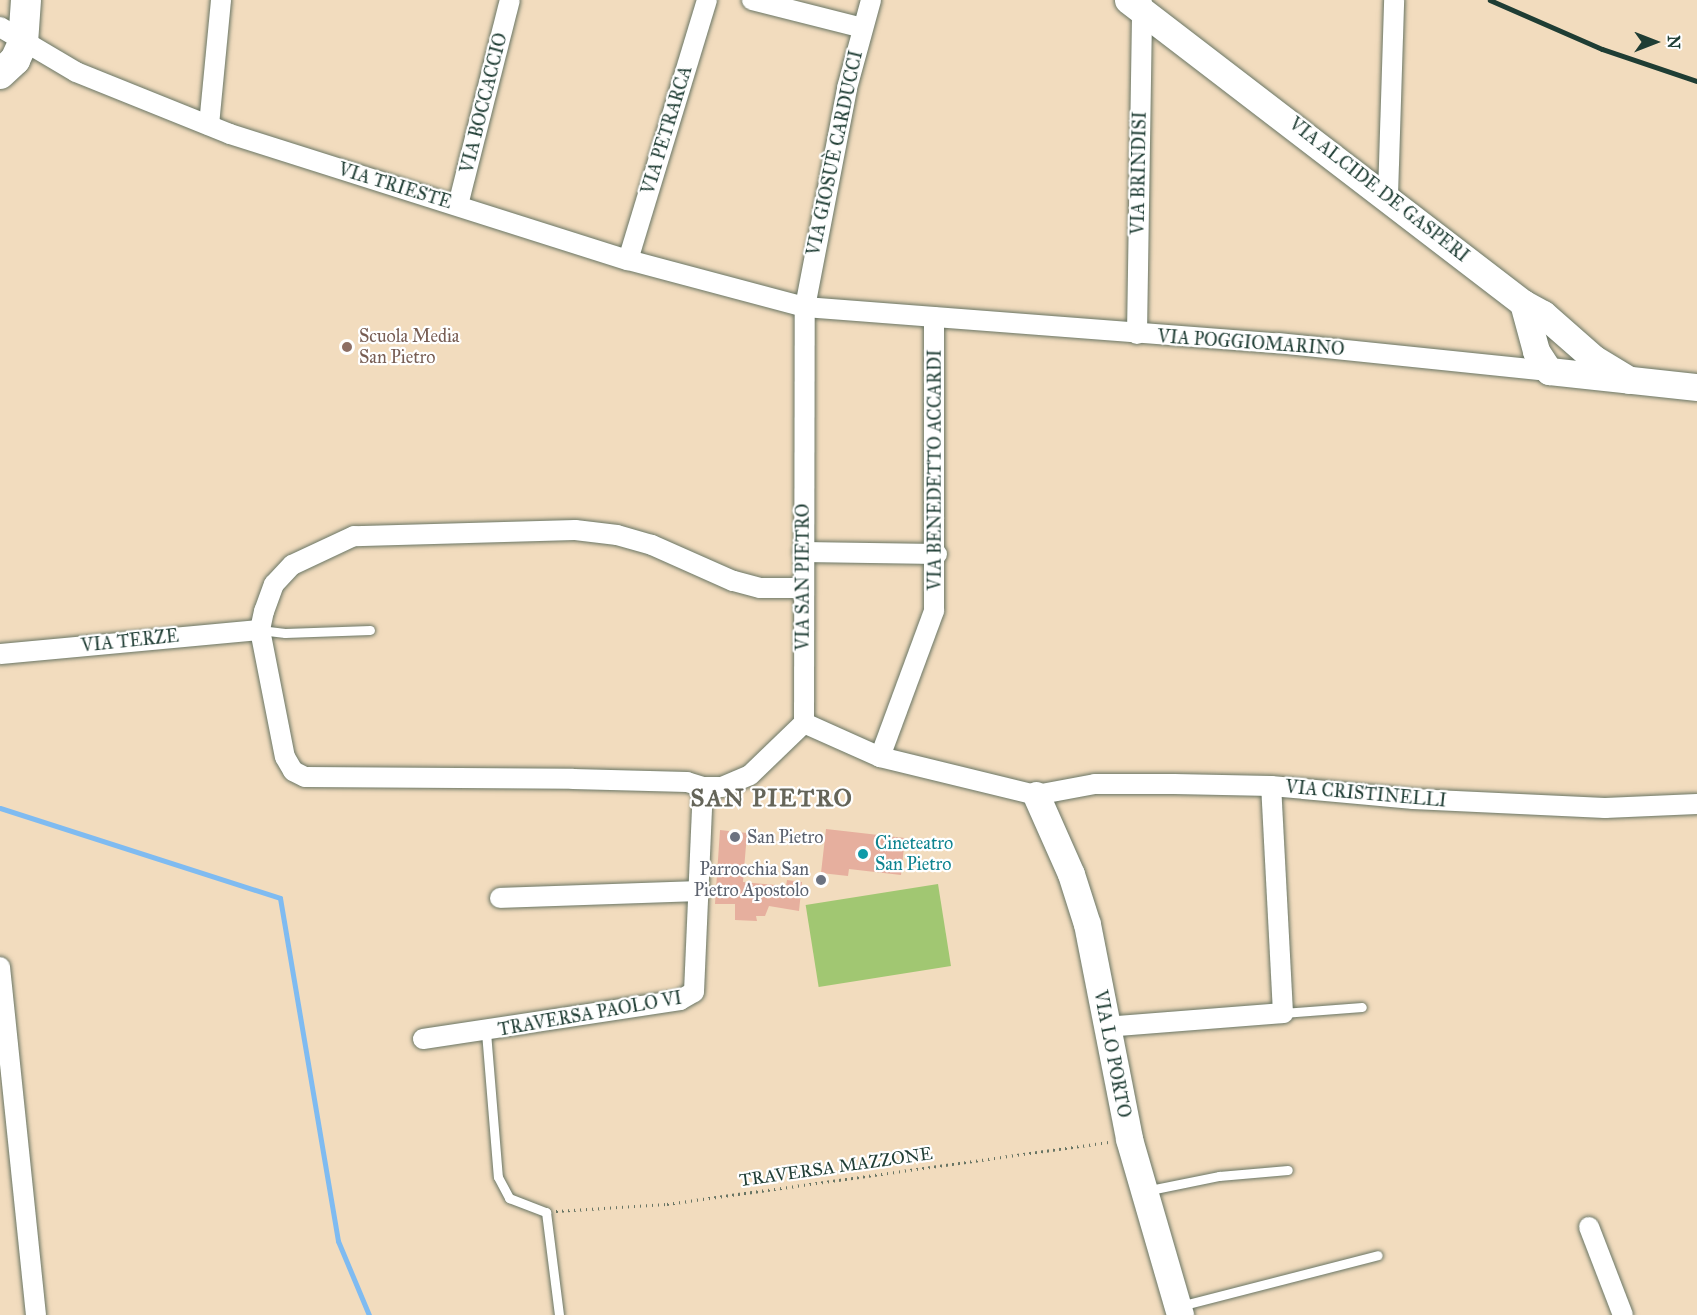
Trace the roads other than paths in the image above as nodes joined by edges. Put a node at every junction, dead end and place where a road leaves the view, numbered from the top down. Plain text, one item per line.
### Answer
1 (15, 0) edge
2 (26, 0) edge
3 (221, 0) edge
4 (510, 0) edge
5 (706, 0) edge
6 (752, 0) edge
7 (871, 0) edge
8 (1394, 0) edge
9 (1137, 4) edge
10 (863, 28) junction
11 (7, 36) edge
12 (0, 74) edge
13 (209, 125) junction
14 (1388, 196) junction
15 (458, 205) junction
16 (628, 260) junction
17 (1523, 303) junction
18 (805, 307) junction
19 (934, 317) junction
20 (1137, 334) junction
21 (1572, 341) junction
22 (1549, 366) junction
23 (1629, 380) junction
24 (1697, 387) edge
25 (803, 552) junction
26 (937, 554) junction
27 (804, 588) junction
28 (260, 630) junction
29 (370, 630) dead end
30 (0, 654) edge
31 (804, 723) junction
32 (880, 757) junction
33 (1271, 786) junction
34 (703, 787) junction
35 (1036, 795) junction
36 (1697, 804) edge
37 (697, 891) junction
38 (500, 898) dead end
39 (0, 967) edge
40 (1362, 1007) dead end
41 (1283, 1013) junction
42 (1106, 1027) junction
43 (486, 1032) junction
44 (423, 1039) dead end
45 (1288, 1170) dead end
46 (1143, 1191) junction
47 (1589, 1227) dead end
48 (1378, 1255) dead end
49 (1179, 1311) edge
50 (36, 1315) edge
51 (559, 1315) edge
52 (1623, 1315) edge

1 - 11 main road
2 - 11 main road
3 - 13 street
4 - 15 street, VIA BOCCACCIO
5 - 16 street, VIA PETRARCA
6 - 10 street
7 - 10 street, VIA GIOSUÈ CARDUCCI
8 - 14 street
9 - 14 main road, VIA ALCIDE DE GASPERI
9 - 20 street, VIA BRINDISI
10 - 18 street, VIA GIOSUÈ CARDUCCI
11 - 12 main road
11 - 13 street, VIA TRIESTE
13 - 15 street, VIA TRIESTE
14 - 17 main road, VIA ALCIDE DE GASPERI
15 - 16 street, VIA TRIESTE
16 - 18 street, VIA TRIESTE
17 - 21 main road, VIA ALCIDE DE GASPERI
17 - 22 main road
18 - 19 street, VIA POGGIOMARINO
18 - 25 street, VIA SAN PIETRO
19 - 20 street, VIA POGGIOMARINO
19 - 26 street, VIA BENEDETTO ACCARDI
20 - 22 street, VIA POGGIOMARINO
21 - 22 main road
21 - 22 main road
21 - 23 main road, VIA ALCIDE DE GASPERI
22 - 23 main road, VIA POGGIOMARINO
23 - 24 main road, VIA POGGIOMARINO
25 - 26 street
25 - 27 street, VIA SAN PIETRO
26 - 32 street, VIA BENEDETTO ACCARDI
27 - 28 street
27 - 31 street, VIA SAN PIETRO
28 - 29 lane
28 - 30 street, VIA TERZE
28 - 34 street
31 - 32 street
31 - 34 street
32 - 35 street
33 - 35 street, VIA CRISTINELLI
33 - 36 street, VIA CRISTINELLI
33 - 41 street
34 - 37 street, TRAVERSA PAOLO VI
35 - 42 main road, VIA LO PORTO
37 - 38 street
37 - 43 street, TRAVERSA PAOLO VI
39 - 50 street
40 - 41 lane
41 - 42 street
42 - 46 main road, VIA LO PORTO
43 - 44 street, TRAVERSA PAOLO VI
43 - 51 lane
45 - 46 lane
46 - 49 main road, VIA LO PORTO
47 - 52 street
48 - 49 lane

